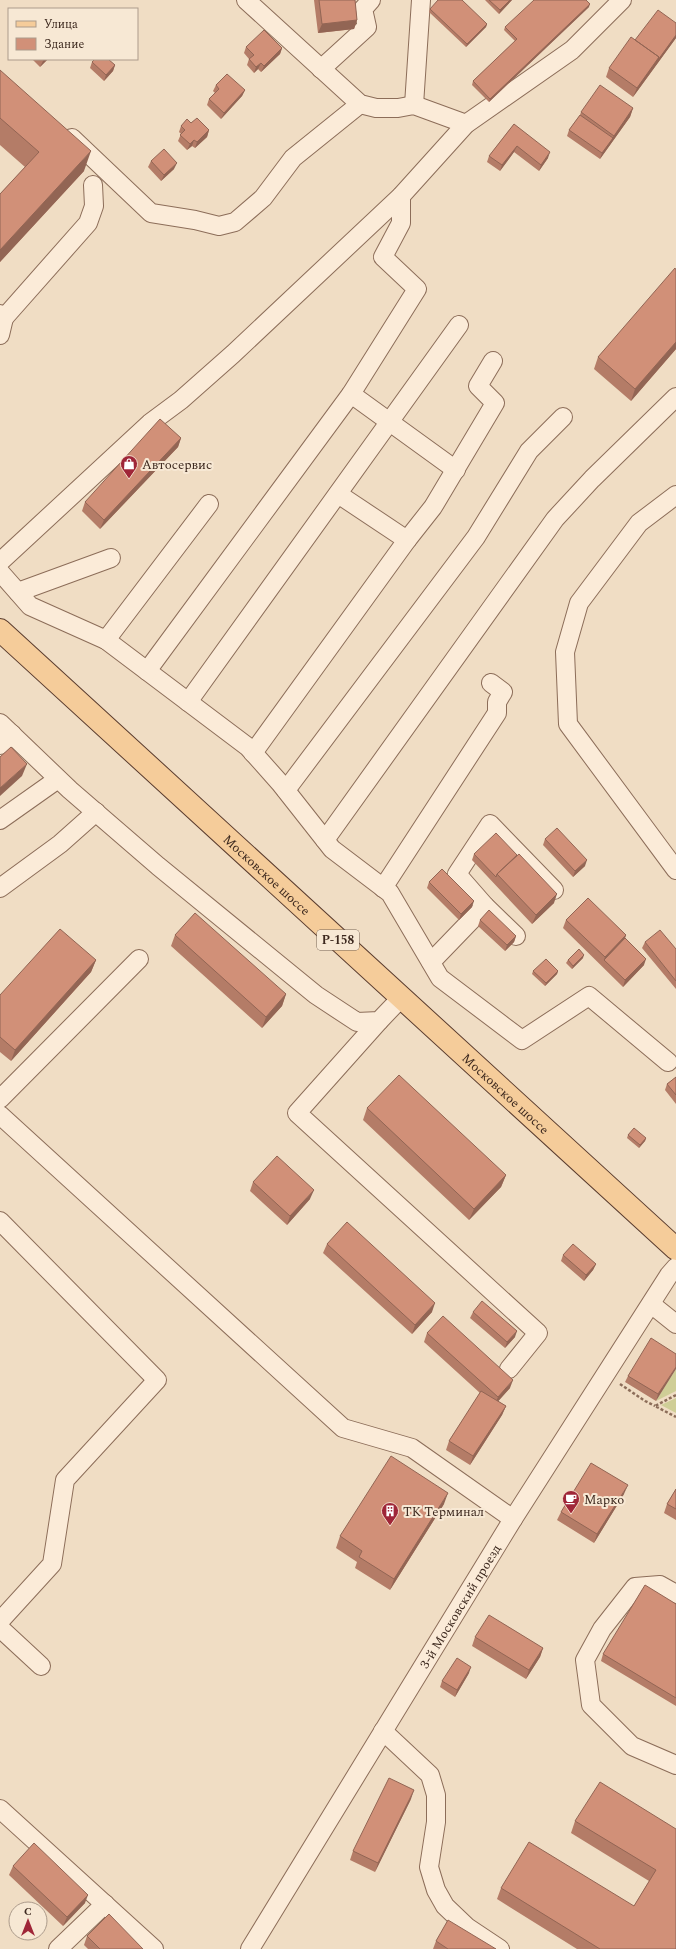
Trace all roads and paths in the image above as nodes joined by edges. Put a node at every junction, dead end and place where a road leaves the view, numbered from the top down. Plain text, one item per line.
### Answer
1 (246, 0) edge
2 (371, 0) edge
3 (421, 0) edge
4 (622, 0) edge
5 (321, 69) junction
6 (360, 104) junction
7 (414, 105) junction
8 (466, 124) junction
9 (58, 125) edge
10 (93, 186) dead end
11 (401, 196) junction
12 (2, 316) edge
13 (459, 325) dead end
14 (0, 336) edge
15 (493, 361) dead end
16 (351, 394) junction
17 (676, 397) edge
18 (563, 417) dead end
19 (390, 422) junction
20 (456, 470) junction
21 (338, 494) junction
22 (676, 495) edge
23 (209, 504) dead end
24 (407, 540) junction
25 (111, 558) dead end
26 (0, 562) edge
27 (0, 572) edge
28 (18, 592) junction
29 (0, 630) edge
30 (106, 640) junction
31 (147, 671) junction
32 (491, 683) dead end
33 (188, 702) junction
34 (4, 734) edge
35 (253, 753) junction
36 (58, 779) junction
37 (286, 790) junction
38 (96, 812) junction
39 (0, 820) edge
40 (324, 840) junction
41 (676, 870) edge
42 (0, 888) edge
43 (384, 888) junction
44 (554, 890) edge
45 (485, 906) junction
46 (516, 936) edge
47 (139, 959) dead end
48 (431, 962) junction
49 (401, 998) junction
50 (379, 1021) junction
51 (668, 1062) dead end
52 (0, 1112) edge
53 (0, 1221) edge
54 (676, 1249) edge
55 (676, 1267) edge
56 (650, 1304) junction
57 (676, 1324) edge
58 (509, 1369) dead end
59 (618, 1382) dead end
60 (676, 1395) edge
61 (655, 1406) junction
62 (676, 1417) edge
63 (513, 1519) junction
64 (676, 1594) edge
65 (0, 1621) edge
66 (0, 1628) edge
67 (40, 1666) dead end
68 (383, 1731) junction
69 (676, 1765) edge
70 (0, 1809) edge
71 (105, 1904) junction
72 (58, 1949) edge
73 (154, 1949) edge
74 (250, 1949) edge
75 (500, 1949) edge

1 - 5 street
2 - 5 street
3 - 7 street
4 - 8 street
5 - 6 street
6 - 7 street
6 - 9 street
7 - 8 street
8 - 11 street
10 - 12 street
11 - 16 street
11 - 26 street
12 - 14 street
13 - 19 street
15 - 20 street
16 - 19 street
16 - 31 street
17 - 40 street
18 - 37 street
19 - 20 street
19 - 21 street
20 - 24 street
21 - 24 street
21 - 33 street
22 - 41 street
23 - 30 street
24 - 35 street
25 - 28 street
27 - 28 street
28 - 30 street
29 - 49 main road, Московское шоссе / Р-158
30 - 31 street
31 - 33 street
32 - 43 street
33 - 35 street
34 - 36 street
35 - 37 street
36 - 38 street
36 - 39 street
37 - 40 street
38 - 42 street
38 - 50 street
40 - 43 street
43 - 48 street
44 - 45 street
45 - 46 street
45 - 48 street
47 - 52 street
48 - 51 street
49 - 50 street
49 - 54 main road, Московское шоссе / Р-158
50 - 58 street
52 - 63 street
53 - 65 street
55 - 56 street, 3-й Московский проезд
56 - 57 street
56 - 63 street, 3-й Московский проезд
59 - 61 path
60 - 61 path
61 - 62 path
63 - 68 street, 3-й Московский проезд
64 - 69 street
66 - 67 street
68 - 74 street, 3-й Московский проезд
68 - 75 street
70 - 71 street
71 - 72 street
71 - 73 street

